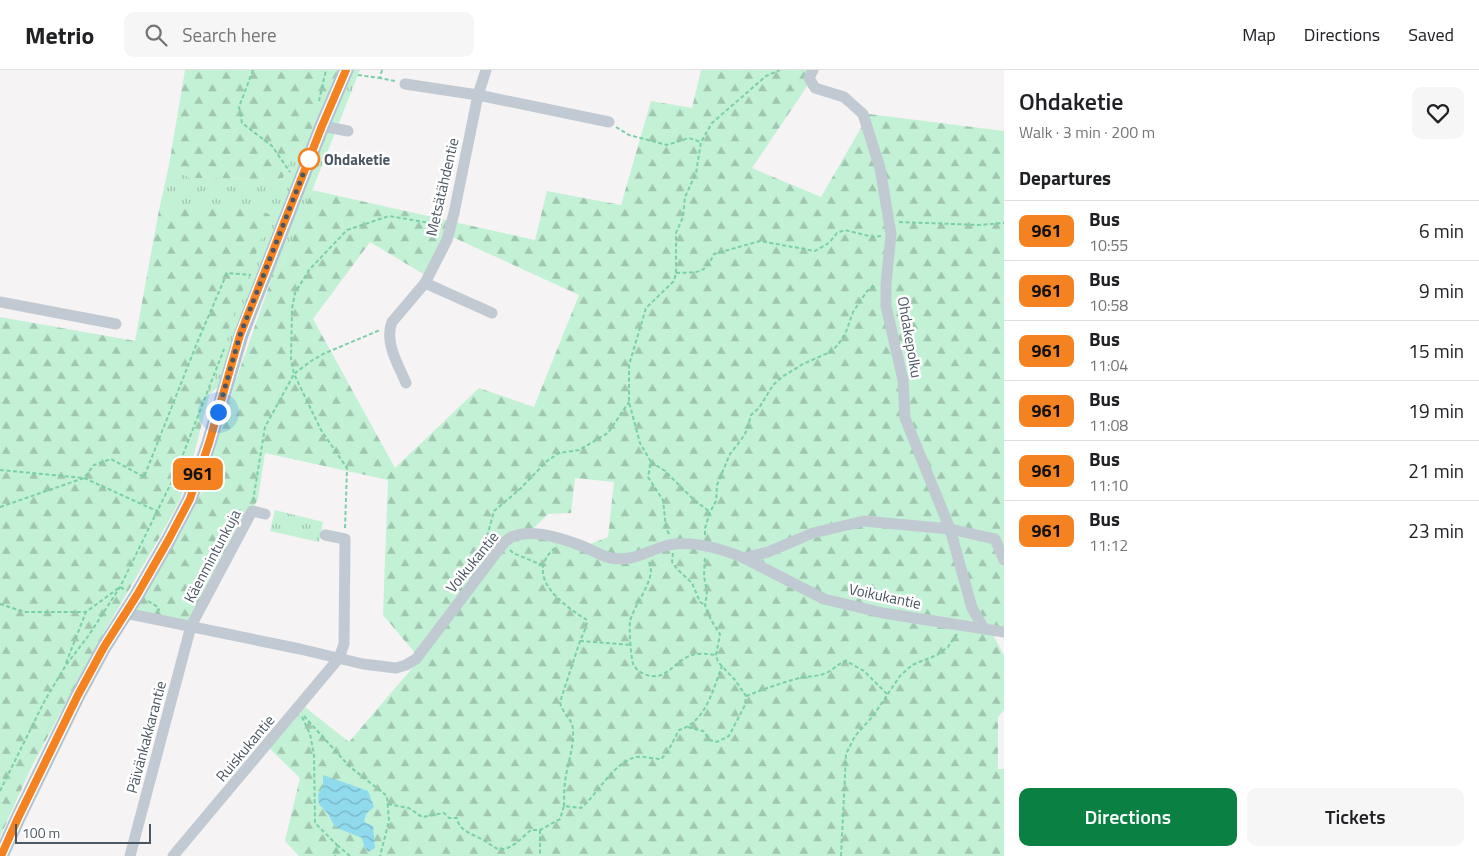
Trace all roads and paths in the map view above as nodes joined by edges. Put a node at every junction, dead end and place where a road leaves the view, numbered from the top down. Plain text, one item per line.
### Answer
1 (253, 70) edge
2 (326, 70) edge
3 (382, 70) edge
4 (486, 70) edge
5 (780, 70) edge
6 (812, 70) edge
7 (345, 71) edge
8 (380, 78) junction
9 (405, 84) joint
10 (478, 96) junction
11 (317, 105) dead end
12 (608, 122) joint
13 (322, 126) junction
14 (348, 131) dead end
15 (701, 142) junction
16 (290, 172) dead end
17 (889, 221) junction
18 (1004, 223) edge
19 (451, 227) junction
20 (891, 234) junction
21 (676, 273) junction
22 (251, 275) dead end
23 (425, 282) junction
24 (886, 284) junction
25 (0, 302) edge
26 (492, 313) dead end
27 (116, 324) dead end
28 (389, 328) junction
29 (225, 346) dead end
30 (294, 374) junction
31 (406, 383) dead end
32 (629, 402) junction
33 (651, 462) junction
34 (0, 470) edge
35 (84, 478) junction
36 (0, 507) edge
37 (157, 511) junction
38 (252, 511) junction
39 (710, 512) junction
40 (265, 514) dead end
41 (950, 529) junction
42 (325, 535) dead end
43 (345, 539) junction
44 (564, 540) junction
45 (502, 544) junction
46 (674, 545) junction
47 (706, 546) junction
48 (645, 554) junction
49 (744, 558) junction
50 (1004, 560) edge
51 (486, 566) junction
52 (544, 566) junction
53 (120, 587) junction
54 (0, 604) edge
55 (705, 605) junction
56 (86, 612) junction
57 (125, 613) junction
58 (191, 626) junction
59 (964, 626) junction
60 (984, 629) junction
61 (1004, 632) edge
62 (580, 641) junction
63 (631, 645) junction
64 (716, 655) junction
65 (339, 658) junction
66 (66, 665) junction
67 (722, 666) junction
68 (887, 694) junction
69 (746, 696) junction
70 (297, 709) junction
71 (688, 727) junction
72 (0, 791) edge
73 (388, 804) junction
74 (564, 806) junction
75 (540, 830) junction
76 (337, 845) junction
77 (0, 856) edge
78 (130, 856) edge
79 (173, 856) edge
80 (335, 856) edge
81 (350, 856) edge
82 (380, 856) edge
83 (540, 856) edge
84 (841, 856) edge

1 - 16 path
2 - 11 path
3 - 8 path
4 - 10 street, Metsätähdentie
5 - 15 path
6 - 17 street, Ohdakepolku
7 - 8 path
7 - 13 main road
8 - 9 path
9 - 10 street
10 - 12 street
10 - 19 street, Metsätähdentie
12 - 15 path
13 - 14 street
13 - 57 main road
15 - 21 path
17 - 18 path
17 - 20 street, Ohdakepolku
19 - 23 street, Metsätähdentie
19 - 30 path
20 - 21 path
20 - 24 street, Ohdakepolku
21 - 32 path
22 - 35 path
23 - 26 street
23 - 28 street, Metsätähdentie
24 - 39 path
24 - 41 street, Ohdakepolku
25 - 27 street
28 - 30 path
28 - 31 street
29 - 37 path
30 - 38 path
30 - 43 path
32 - 33 path
32 - 51 path
33 - 39 path
33 - 46 path
34 - 35 path
35 - 36 path
35 - 37 path
37 - 53 path
38 - 40 street, Käenmintunkuja
38 - 58 street, Käenmintunkuja
39 - 47 path
41 - 49 street
41 - 50 street
41 - 60 street, Ohdakepolku
42 - 43 street
43 - 65 street
44 - 45 street, Voikukantie
44 - 48 street, Voikukantie
44 - 52 path
45 - 51 street, Voikukantie
45 - 52 path
46 - 47 street, Voikukantie
46 - 48 street, Voikukantie
46 - 55 path
47 - 49 street, Voikukantie
47 - 55 path
48 - 63 path
49 - 59 street, Voikukantie
51 - 65 street, Voikukantie
52 - 62 path
53 - 56 path
53 - 66 path
54 - 56 path
55 - 64 path
56 - 66 path
57 - 58 street, Voikukantie
57 - 77 main road
58 - 65 street, Voikukantie
58 - 78 street, Päivänkakkarantie
59 - 60 street, Voikukantie
59 - 68 path
60 - 61 street, Voikukantie
62 - 63 path
62 - 74 path
63 - 64 path
64 - 67 path
65 - 70 street, Ruiskukantie
66 - 72 path
67 - 69 path
67 - 71 path
68 - 69 path
68 - 84 path
69 - 71 path
70 - 73 path
70 - 76 path
70 - 79 street, Ruiskukantie
71 - 74 path
73 - 75 path
73 - 82 path
74 - 75 path
75 - 83 path
76 - 80 path
76 - 81 path

